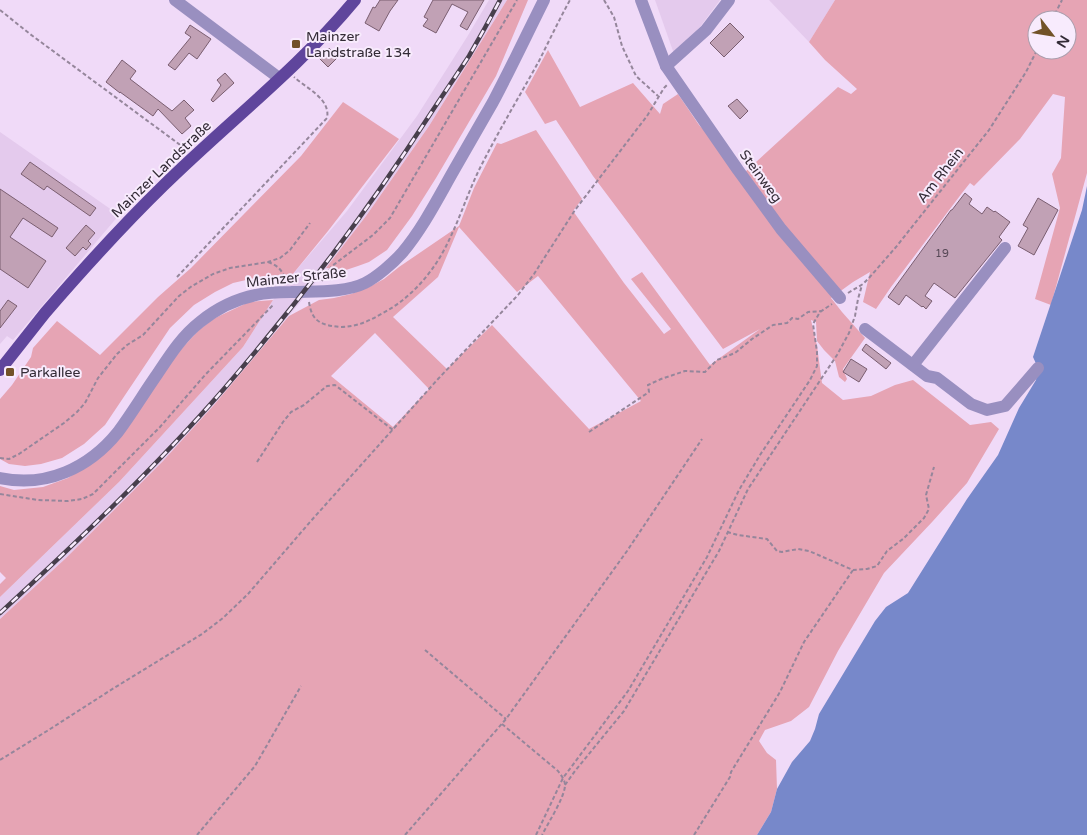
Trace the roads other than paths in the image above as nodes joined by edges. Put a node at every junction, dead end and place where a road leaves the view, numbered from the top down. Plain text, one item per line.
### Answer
1 (175, 0) edge
2 (355, 0) edge
3 (544, 0) edge
4 (641, 0) edge
5 (729, 0) edge
6 (666, 66) junction
7 (283, 74) junction
8 (1004, 248) dead end
9 (840, 298) road end
10 (865, 329) dead end
11 (913, 365) junction
12 (1038, 368) dead end
13 (0, 370) edge
14 (0, 478) edge

1 - 7 street
2 - 7 main road, Mainzer Landstraße
3 - 14 street, Mainzer Straße
4 - 6 street, Steinweg
5 - 6 street
6 - 9 street, Steinweg
7 - 13 main road, Mainzer Landstraße
8 - 11 street
10 - 11 street
11 - 12 street

